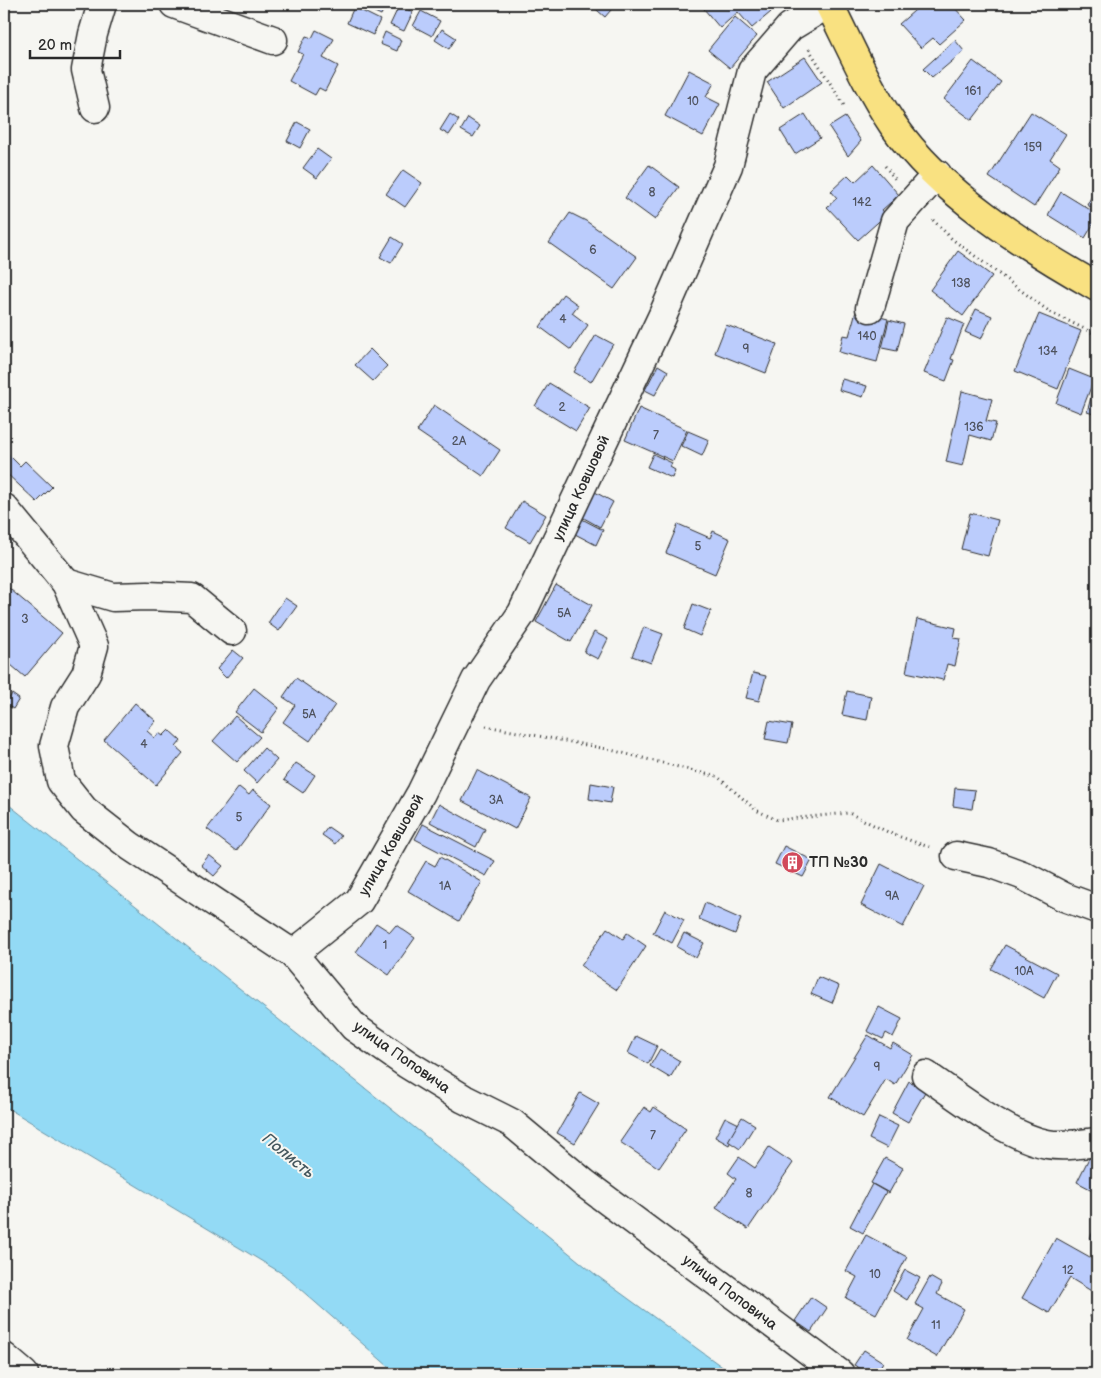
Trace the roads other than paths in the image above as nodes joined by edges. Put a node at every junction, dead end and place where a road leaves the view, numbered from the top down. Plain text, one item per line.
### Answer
1 (102, 4) edge
2 (174, 4) edge
3 (828, 4) edge
4 (274, 40) dead end
5 (95, 108) dead end
6 (937, 174) junction
7 (1097, 287) edge
8 (870, 308) dead end
9 (4, 508) edge
10 (66, 584) junction
11 (232, 631) dead end
12 (956, 856) road end
13 (1097, 909) edge
14 (293, 954) junction
15 (926, 1075) dead end
16 (1097, 1142) edge
17 (4, 1357) edge
18 (24, 1374) edge
19 (840, 1374) edge

1 - 5 street
2 - 4 street
3 - 6 main road
3 - 14 street, улица Ковшовой
6 - 7 main road
6 - 8 street
9 - 10 street, улица Поповича
10 - 11 street
10 - 14 street, улица Поповича
12 - 13 street
14 - 19 street, улица Поповича
15 - 16 street
17 - 18 street

